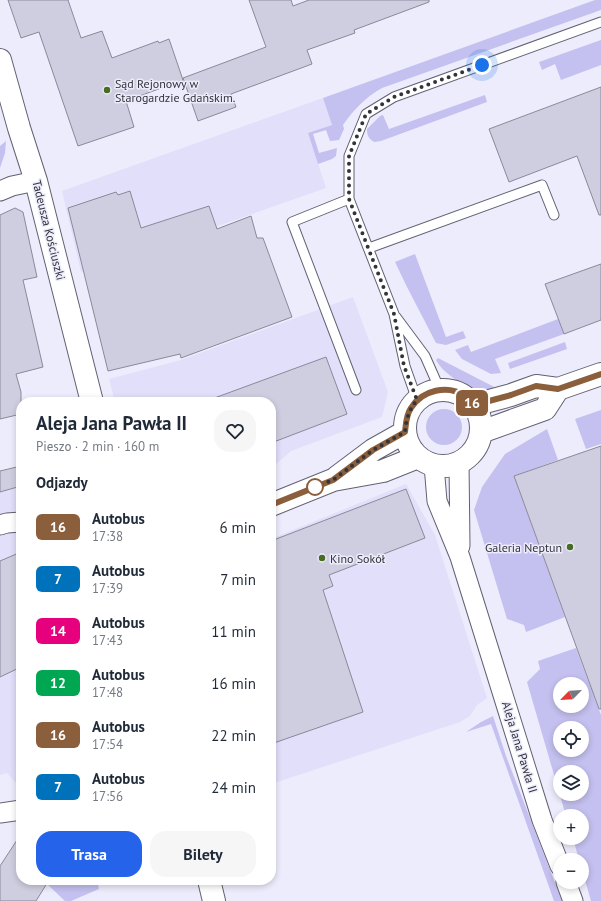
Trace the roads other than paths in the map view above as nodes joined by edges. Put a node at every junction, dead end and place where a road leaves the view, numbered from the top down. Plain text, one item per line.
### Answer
1 (601, 22) edge
2 (0, 60) edge
3 (36, 181) junction
4 (0, 191) edge
5 (349, 199) junction
6 (554, 215) dead end
7 (369, 248) junction
8 (394, 314) junction
9 (601, 374) edge
10 (558, 389) junction
11 (356, 390) dead end
12 (440, 390) junction
13 (91, 397) edge
14 (417, 400) junction
15 (474, 405) junction
16 (405, 432) junction
17 (482, 432) junction
18 (426, 461) junction
19 (459, 463) junction
20 (333, 480) junction
21 (276, 503) edge
22 (16, 522) edge
23 (0, 525) edge
24 (460, 557) junction
25 (16, 811) edge
26 (0, 813) edge
27 (555, 853) edge
28 (210, 885) edge
29 (569, 889) edge
30 (214, 901) edge
31 (573, 901) edge

1 - 5 lane
2 - 3 street, Tadeusza Kościuszki
3 - 4 street
3 - 13 street, Tadeusza Kościuszki
5 - 7 lane
5 - 11 lane
6 - 7 lane
7 - 8 lane
8 - 12 lane
8 - 14 lane
9 - 10 street
10 - 15 street
10 - 17 street
12 - 14 street
12 - 15 street
14 - 16 street
15 - 17 street
16 - 18 street
16 - 20 street
17 - 19 street
18 - 19 street
18 - 20 street
18 - 24 street, Aleja Jana Pawła II
19 - 24 street, Aleja Jana Pawła II
20 - 21 street
22 - 23 street
24 - 27 street, Aleja Jana Pawła II
25 - 26 street
28 - 30 street
29 - 31 street

